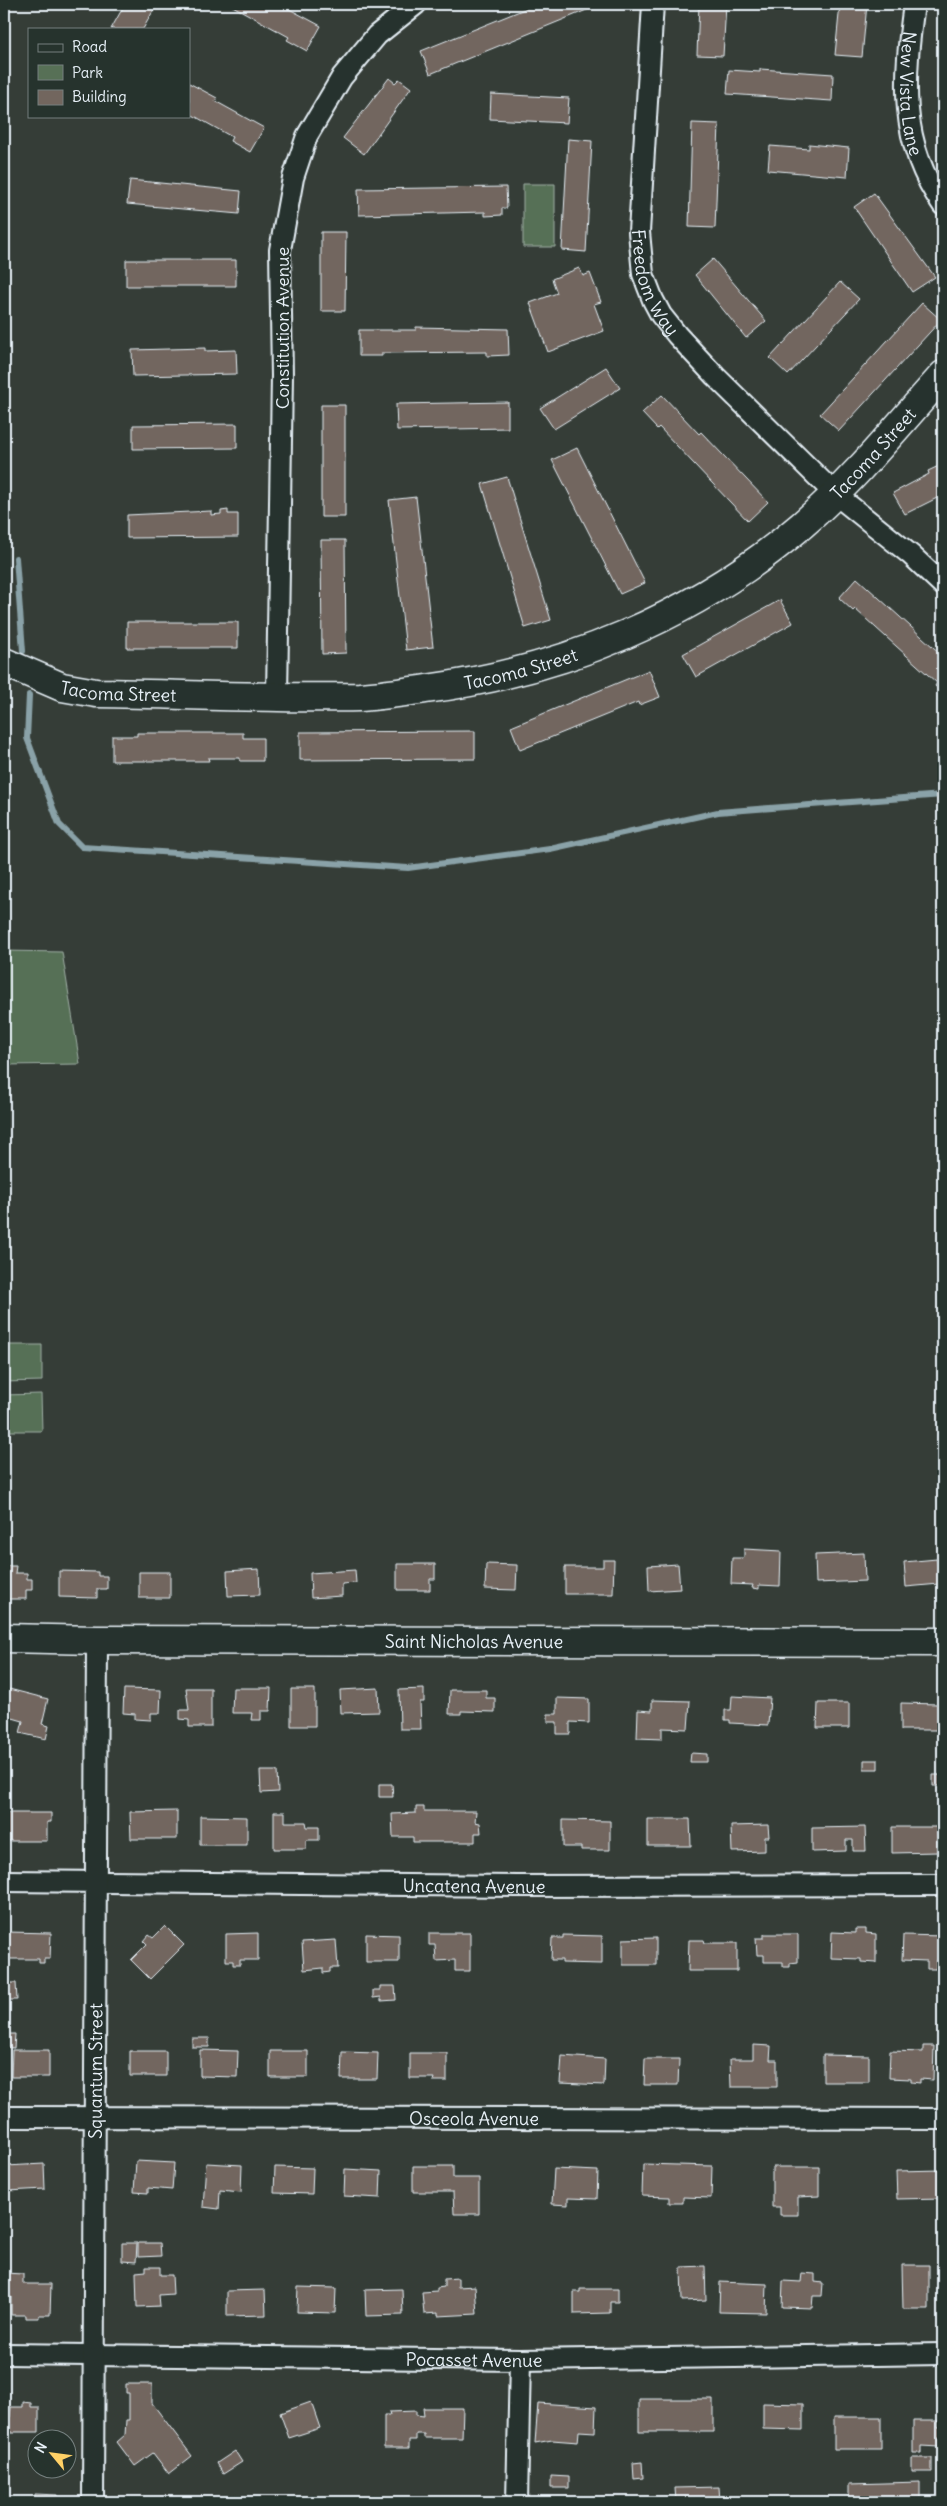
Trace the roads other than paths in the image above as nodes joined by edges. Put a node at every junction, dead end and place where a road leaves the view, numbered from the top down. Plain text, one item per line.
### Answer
1 (416, 4) edge
2 (654, 4) edge
3 (914, 4) edge
4 (943, 205) edge
5 (943, 375) edge
6 (835, 494) junction
7 (943, 585) edge
8 (4, 662) edge
9 (276, 696) junction
10 (4, 1638) edge
11 (96, 1640) junction
12 (943, 1642) edge
13 (4, 1881) edge
14 (97, 1881) junction
15 (943, 1885) edge
16 (4, 2117) edge
17 (93, 2117) junction
18 (943, 2119) edge
19 (4, 2354) edge
20 (93, 2354) junction
21 (943, 2354) edge
22 (520, 2360) junction
23 (93, 2502) edge
24 (517, 2502) edge

1 - 9 street, Constitution Avenue
2 - 6 street, Freedom Way
3 - 4 street, New Vista Lane
5 - 6 street, Tacoma Street
6 - 7 street, Freedom Way
6 - 9 street, Tacoma Street
8 - 9 street, Tacoma Street
10 - 11 street, Saint Nicholas Avenue
11 - 12 street, Saint Nicholas Avenue
11 - 14 street, Squantum Street
13 - 14 street, Uncatena Avenue
14 - 15 street, Uncatena Avenue
14 - 17 street, Squantum Street
16 - 17 street, Osceola Avenue
17 - 18 street, Osceola Avenue
17 - 20 street, Squantum Street
19 - 20 street, Pocasset Avenue
20 - 22 street, Pocasset Avenue
20 - 23 street, Squantum Street
21 - 22 street, Pocasset Avenue
22 - 24 street

